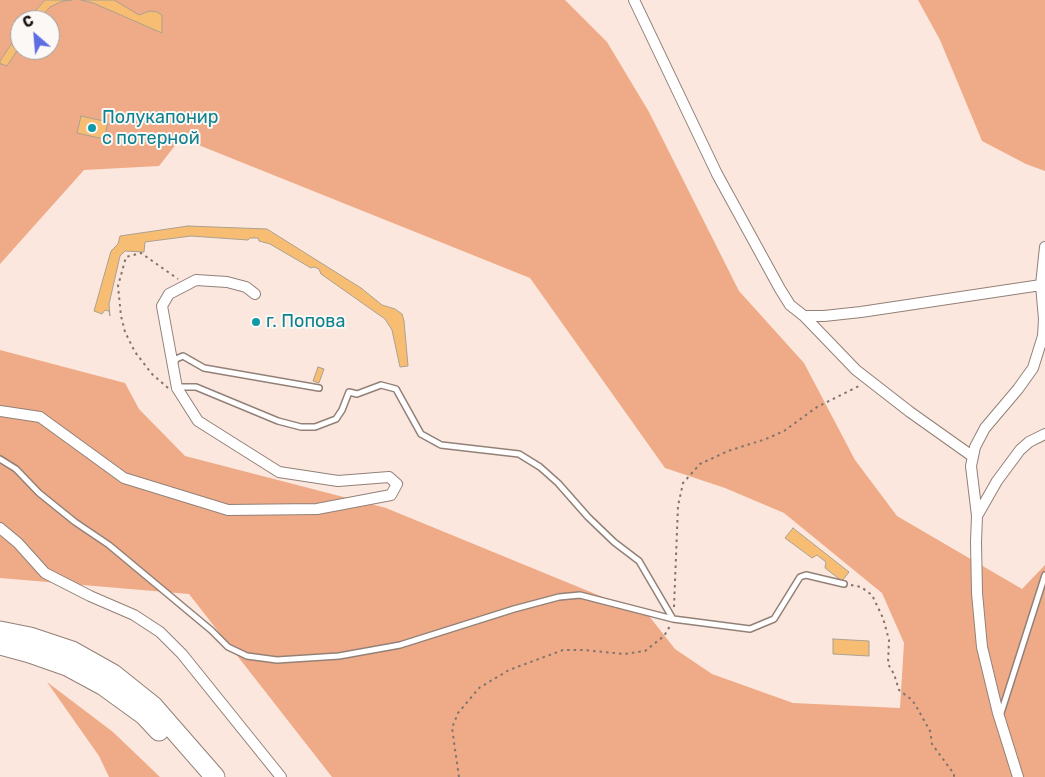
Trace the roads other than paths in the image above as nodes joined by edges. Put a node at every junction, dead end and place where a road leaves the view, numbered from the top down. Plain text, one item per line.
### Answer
1 (634, 0) edge
2 (1045, 247) edge
3 (1041, 285) junction
4 (255, 294) dead end
5 (804, 316) junction
6 (172, 368) junction
7 (177, 388) junction
8 (319, 388) dead end
9 (0, 411) edge
10 (1044, 432) edge
11 (972, 456) junction
12 (0, 460) edge
13 (977, 516) junction
14 (0, 528) edge
15 (1045, 576) edge
16 (844, 584) road end
17 (673, 619) junction
18 (0, 630) edge
19 (0, 645) edge
20 (1000, 720) junction
21 (199, 777) edge
22 (215, 777) edge
23 (280, 777) edge
24 (1018, 777) edge

1 - 5 street
2 - 3 street
3 - 5 street
3 - 11 street
4 - 6 street
5 - 11 street
6 - 7 street
6 - 8 lane
7 - 9 street
7 - 17 lane
10 - 13 street
11 - 13 street
12 - 17 lane
13 - 20 street
14 - 23 street
15 - 20 lane
16 - 17 lane
18 - 22 highway
19 - 21 highway
20 - 24 street

